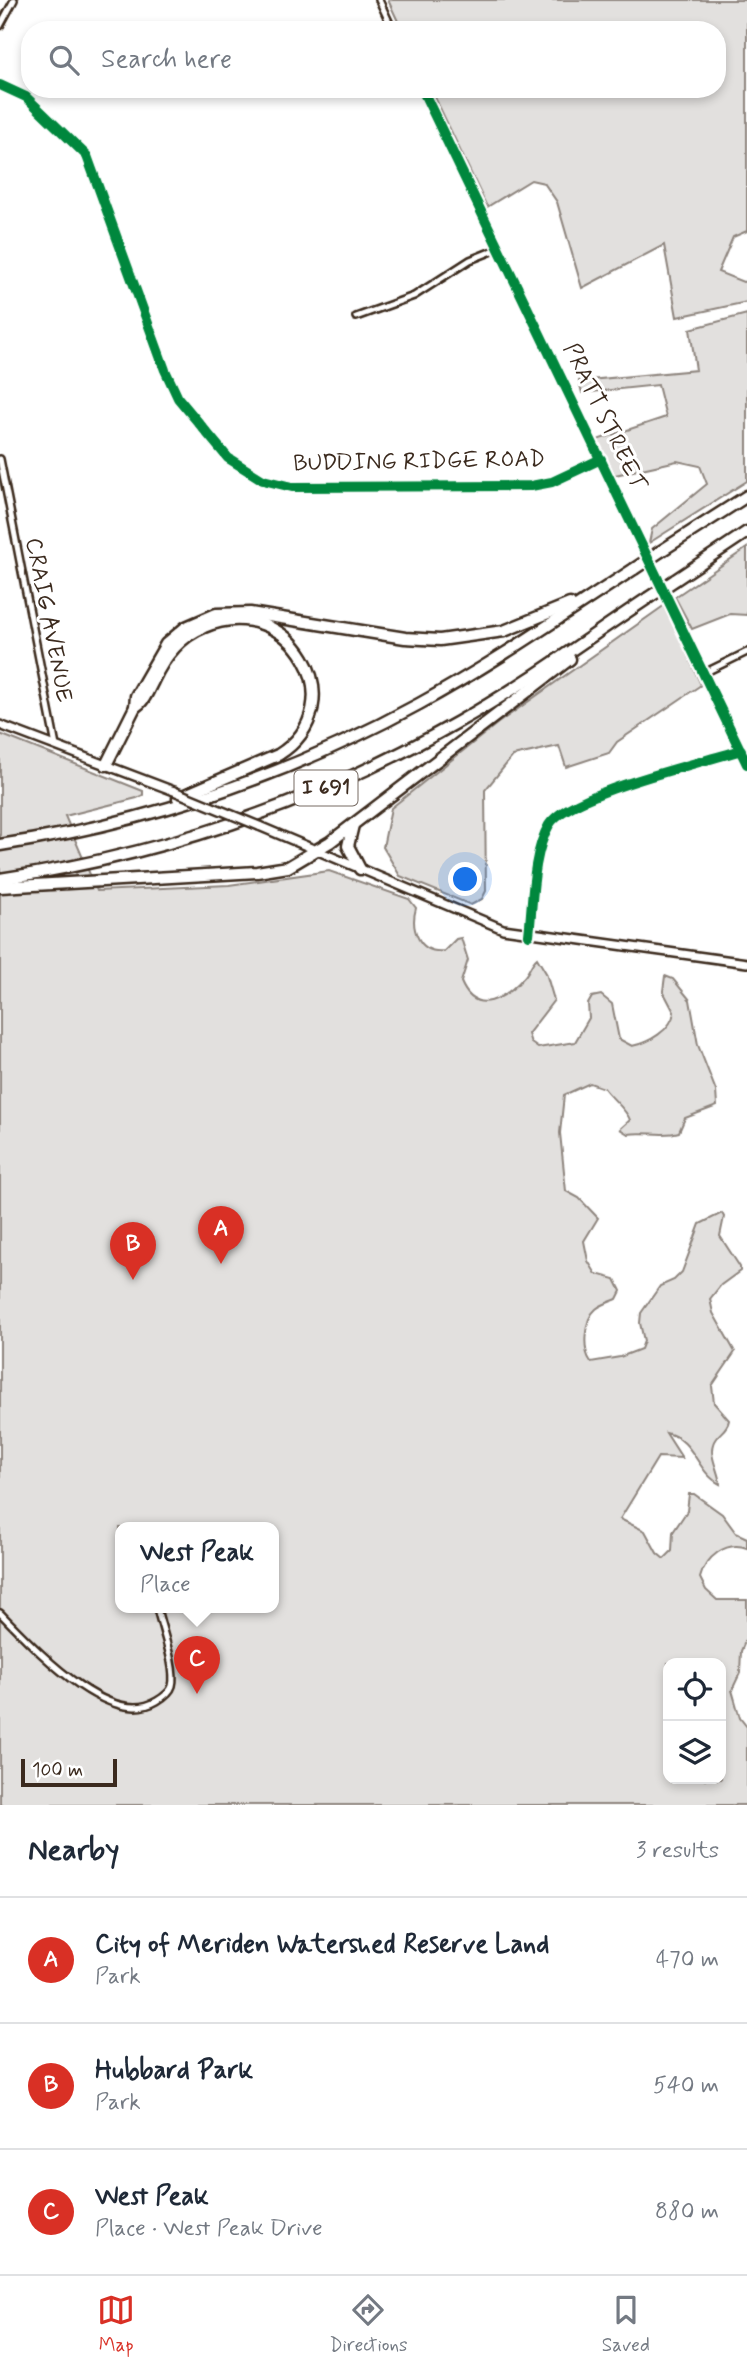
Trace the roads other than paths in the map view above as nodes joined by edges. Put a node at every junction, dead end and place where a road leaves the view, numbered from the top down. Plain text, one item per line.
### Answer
1 (14, 0) edge
2 (379, 0) edge
3 (389, 21) edge
4 (0, 26) edge
5 (0, 85) edge
6 (21, 95) edge
7 (27, 98) edge
8 (426, 98) edge
9 (500, 248) junction
10 (356, 317) dead end
11 (0, 458) edge
12 (601, 459) junction
13 (747, 496) edge
14 (747, 532) edge
15 (614, 582) junction
16 (618, 618) junction
17 (747, 652) edge
18 (704, 673) junction
19 (135, 707) junction
20 (0, 725) edge
21 (56, 746) junction
22 (741, 750) junction
23 (747, 764) edge
24 (106, 765) junction
25 (133, 817) junction
26 (353, 825) junction
27 (0, 845) edge
28 (317, 851) junction
29 (360, 869) junction
30 (0, 879) edge
31 (0, 887) edge
32 (529, 935) junction
33 (747, 963) edge
34 (0, 1613) edge
35 (158, 1613) edge

1 - 4 street
2 - 3 street
5 - 6 street, BUDDING RIDGE ROAD
7 - 12 street, BUDDING RIDGE ROAD
8 - 9 street, PRATT STREET
9 - 10 street
9 - 12 street, PRATT STREET
11 - 21 street, CRAIG AVENUE
12 - 18 street, PRATT STREET
13 - 15 highway, I 691, bridge
14 - 16 highway, I 691, bridge
15 - 19 highway
15 - 25 highway, I 691
16 - 26 highway
16 - 30 highway, I 691
17 - 18 street
18 - 22 street, PRATT STREET
19 - 24 highway
19 - 25 highway
20 - 21 main road
21 - 24 main road
22 - 23 street, PRATT STREET
22 - 32 street
24 - 28 main road, bridge
25 - 27 highway, I 691
26 - 28 highway
26 - 29 highway
28 - 29 main road
28 - 31 highway
29 - 32 main road
32 - 33 main road
34 - 35 street

